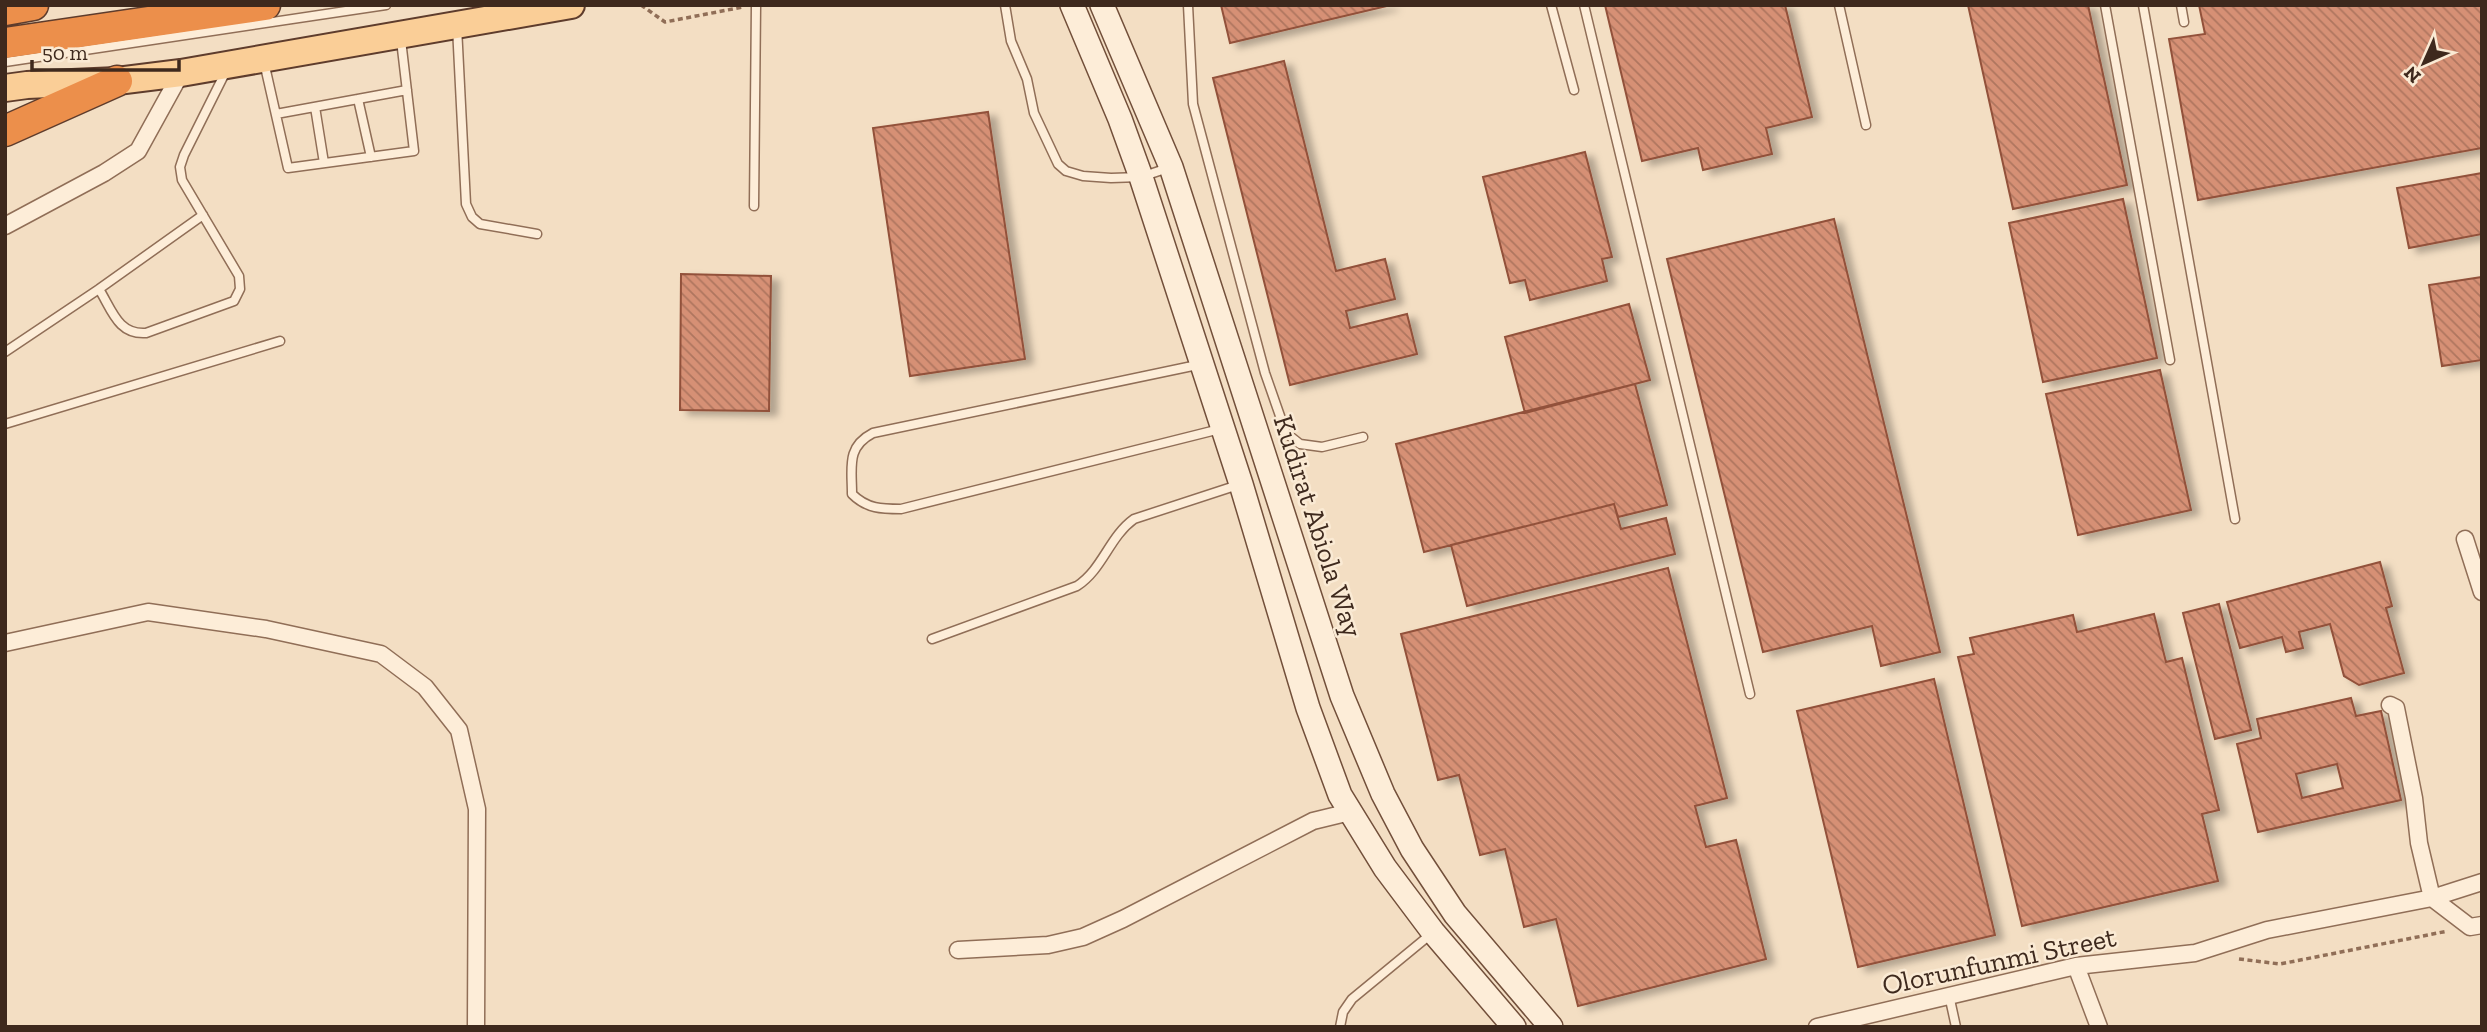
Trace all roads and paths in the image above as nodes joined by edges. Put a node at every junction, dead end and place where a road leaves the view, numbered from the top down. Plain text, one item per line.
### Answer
1 (33, 5) edge
2 (265, 5) edge
3 (386, 5) edge
4 (571, 5) edge
5 (641, 5) edge
6 (754, 5) edge
7 (1005, 5) edge
8 (1072, 5) edge
9 (1102, 5) edge
10 (1188, 5) edge
11 (1551, 5) edge
12 (1584, 5) edge
13 (1839, 5) edge
14 (2105, 5) edge
15 (2143, 5) edge
16 (2181, 5) edge
17 (724, 7) edge
18 (5, 10) edge
19 (2184, 22) dead end
20 (457, 25) junction
21 (400, 35) junction
22 (5, 43) edge
23 (263, 59) junction
24 (5, 62) edge
25 (229, 65) junction
26 (181, 73) junction
27 (117, 80) junction
28 (5, 88) edge
29 (407, 90) junction
30 (1574, 90) dead end
31 (359, 99) junction
32 (315, 107) junction
33 (276, 114) junction
34 (1866, 125) dead end
35 (5, 131) edge
36 (371, 157) junction
37 (324, 163) junction
38 (1171, 167) junction
39 (1141, 177) junction
40 (754, 206) dead end
41 (203, 215) junction
42 (5, 226) edge
43 (537, 234) dead end
44 (99, 289) junction
45 (280, 341) dead end
46 (5, 352) edge
47 (2171, 360) dead end
48 (1202, 364) junction
49 (5, 424) edge
50 (1223, 429) junction
51 (1363, 437) dead end
52 (1241, 484) junction
53 (2235, 519) dead end
54 (2465, 539) dead end
55 (2482, 592) edge
56 (932, 639) dead end
57 (5, 643) edge
58 (1750, 694) dead end
59 (2390, 705) dead end
60 (1350, 812) junction
61 (2482, 882) edge
62 (2432, 898) junction
63 (2476, 926) edge
64 (1433, 932) junction
65 (958, 950) dead end
66 (2232, 958) dead end
67 (2076, 966) junction
68 (1950, 995) junction
69 (476, 1027) edge
70 (1340, 1027) edge
71 (1514, 1027) edge
72 (1551, 1027) edge
73 (1817, 1027) edge
74 (1956, 1027) edge
75 (2099, 1027) edge

1 - 18 highway
2 - 22 highway
3 - 24 lane
4 - 20 main road
5 - 17 path
6 - 17 path
6 - 40 lane
7 - 39 lane
8 - 39 main road
9 - 38 main road, Kudirat Abiola Way
10 - 51 lane
11 - 30 lane
12 - 58 lane
13 - 34 lane
14 - 47 lane
15 - 53 lane
16 - 19 lane
20 - 21 main road
20 - 43 lane
21 - 23 main road
21 - 29 lane
23 - 25 main road
23 - 33 lane
25 - 26 main road
25 - 41 lane
26 - 27 main road
26 - 42 street
27 - 28 main road
27 - 35 highway
29 - 31 lane
29 - 36 lane
31 - 32 lane
31 - 36 lane
32 - 33 lane
32 - 37 lane
33 - 37 lane
36 - 37 lane
38 - 39 lane
38 - 72 main road, Kudirat Abiola Way
39 - 48 main road
41 - 44 lane
41 - 44 lane
44 - 46 lane
45 - 49 lane
48 - 50 main road
48 - 50 lane
50 - 52 main road
52 - 56 lane
52 - 60 main road
54 - 55 street
57 - 69 street
59 - 62 street
60 - 64 main road
60 - 65 street
61 - 62 street, Olorunfunmi Street
62 - 63 street
62 - 67 street, Olorunfunmi Street
63 - 66 path
64 - 70 lane
64 - 71 main road
67 - 68 street, Olorunfunmi Street
67 - 75 street
68 - 73 street, Olorunfunmi Street
68 - 74 lane

